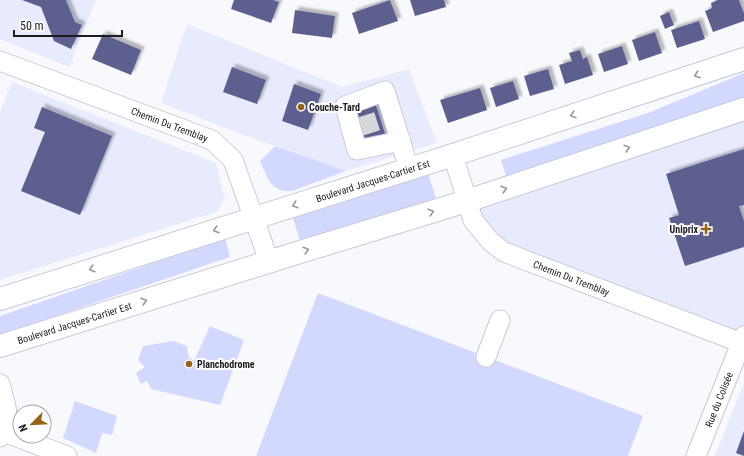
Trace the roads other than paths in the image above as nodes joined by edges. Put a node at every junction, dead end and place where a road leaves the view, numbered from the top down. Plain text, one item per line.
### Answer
1 (744, 59) edge
2 (0, 61) edge
3 (744, 109) edge
4 (400, 141) junction
5 (452, 155) junction
6 (409, 169) junction
7 (467, 201) junction
8 (253, 218) junction
9 (269, 261) junction
10 (0, 299) edge
11 (500, 320) dead end
12 (743, 341) edge
13 (0, 346) edge
14 (486, 356) dead end
15 (0, 384) edge
16 (2, 435) edge
17 (67, 456) edge
18 (696, 456) edge

1 -> 5 main road, Boulevard Jacques-Cartier Est
2 - 8 street, Chemin Du Tremblay
7 -> 3 main road, Boulevard Jacques-Cartier Est
4 - 4 street
4 - 6 street
5 - 6 main road, Boulevard Jacques-Cartier Est
5 - 7 street, Chemin Du Tremblay
6 -> 8 main road, Boulevard Jacques-Cartier Est
9 -> 7 main road, Boulevard Jacques-Cartier Est
7 - 12 street, Chemin Du Tremblay
8 - 9 street, Chemin Du Tremblay
8 -> 10 main road, Boulevard Jacques-Cartier Est
13 -> 9 main road, Boulevard Jacques-Cartier Est
11 - 14 street
12 - 18 street, Rue du Colisée
15 - 16 street
16 - 17 street

